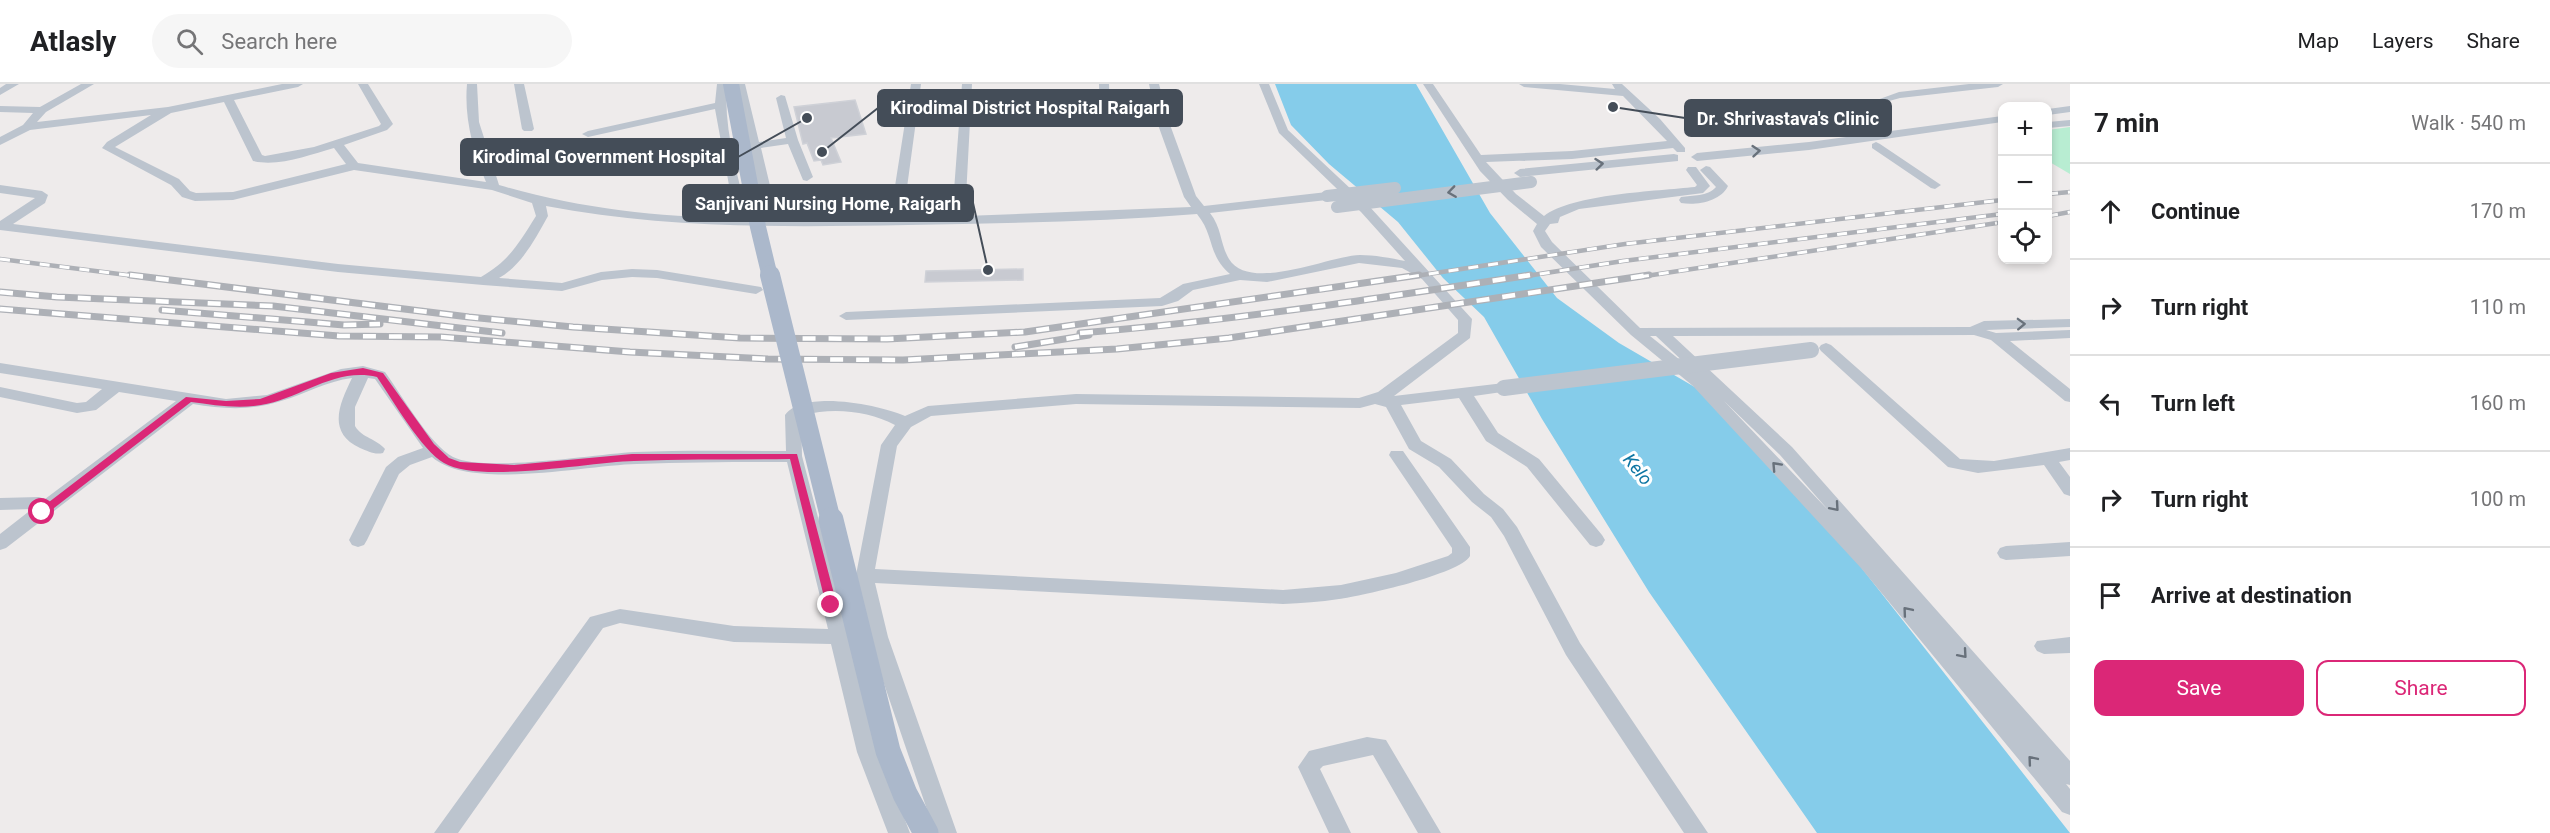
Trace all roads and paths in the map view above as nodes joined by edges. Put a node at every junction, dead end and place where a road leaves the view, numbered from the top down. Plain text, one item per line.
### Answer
1 (14, 84) edge
2 (72, 84) edge
3 (89, 84) edge
4 (298, 84) edge
5 (363, 84) edge
6 (472, 84) edge
7 (519, 84) edge
8 (722, 84) edge
9 (731, 84) edge
10 (740, 84) edge
11 (916, 84) edge
12 (967, 84) edge
13 (1104, 84) edge
14 (1154, 84) edge
15 (1264, 84) edge
16 (1428, 84) edge
17 (1524, 84) edge
18 (1998, 84) edge
19 (1620, 88) edge
20 (1, 92) edge
21 (781, 98) dead end
22 (59, 99) junction
23 (228, 99) junction
24 (1882, 100) dead end
25 (720, 105) junction
26 (0, 109) edge
27 (2070, 109) edge
28 (42, 110) junction
29 (168, 110) junction
30 (2052, 111) edge
31 (1106, 115) dead end
32 (1998, 120) edge
33 (2070, 123) edge
34 (2052, 125) edge
35 (27, 127) junction
36 (528, 129) dead end
37 (1998, 131) edge
38 (588, 134) dead end
39 (792, 140) junction
40 (0, 142) edge
41 (337, 144) junction
42 (1675, 144) junction
43 (754, 146) junction
44 (1876, 146) junction
45 (1479, 159) junction
46 (1686, 161) junction
47 (354, 166) junction
48 (1708, 167) junction
49 (807, 177) dead end
50 (1935, 185) dead end
51 (494, 188) junction
52 (0, 189) edge
53 (537, 200) junction
54 (1259, 206) junction
55 (1204, 212) junction
56 (958, 220) junction
57 (896, 221) junction
58 (742, 222) junction
59 (772, 222) junction
60 (1543, 222) junction
61 (0, 226) edge
62 (1240, 276) junction
63 (1427, 276) junction
64 (483, 281) junction
65 (756, 290) dead end
66 (846, 316) dead end
67 (2070, 323) edge
68 (1848, 331) junction
69 (1974, 331) junction
70 (1636, 332) junction
71 (1660, 332) junction
72 (2070, 334) edge
73 (1996, 337) junction
74 (1818, 349) junction
75 (0, 368) edge
76 (363, 371) junction
77 (117, 386) junction
78 (0, 392) edge
79 (1464, 393) junction
80 (2070, 397) edge
81 (183, 398) junction
82 (1391, 401) junction
83 (1360, 404) junction
84 (905, 423) junction
85 (377, 449) dead end
86 (435, 450) junction
87 (2070, 454) edge
88 (1397, 455) dead end
89 (794, 456) junction
90 (2048, 458) junction
91 (2070, 490) edge
92 (39, 503) junction
93 (0, 504) edge
94 (0, 533) edge
95 (358, 540) dead end
96 (1596, 540) dead end
97 (0, 543) edge
98 (2070, 549) edge
99 (2006, 553) dead end
100 (865, 575) junction
101 (839, 637) junction
102 (2070, 645) edge
103 (2044, 646) dead end
104 (2070, 776) edge
105 (2070, 805) edge
106 (446, 833) edge
107 (899, 833) edge
108 (926, 833) edge
109 (946, 833) edge
110 (1340, 833) edge
111 (1430, 833) edge
112 (1697, 833) edge

1 - 20 street
2 - 22 street
3 - 22 street
4 - 23 street
5 - 41 street
6 - 51 street
7 - 36 street
8 - 25 street
9 - 108 main road, bridge
10 - 43 street
11 - 57 street
12 - 56 street
13 - 31 street
14 - 55 street
15 - 63 street
16 - 45 street
17 - 19 street
18 - 24 street
19 - 42 street
21 - 39 street
22 - 28 street
23 - 29 street
23 - 41 street
25 - 38 street
25 - 58 street
26 - 28 street
27 - 30 street
28 - 35 street
29 - 35 street
29 - 47 street
46 -> 32 street
33 - 34 street
35 - 40 street
37 - 44 street
39 - 43 street
39 - 49 street
41 - 47 street
42 - 45 street
42 - 46 street
43 - 59 street
44 - 48 street
44 - 50 street
45 - 60 street
46 - 48 street
54 -> 46 street, bridge
46 -> 54 street, bridge
46 - 60 street
47 - 51 street
48 - 60 street
51 - 53 street
52 - 61 street
53 - 58 street
53 - 64 street
54 - 55 street
55 - 56 street
55 - 62 street
56 - 57 street
57 - 59 street
58 - 59 street
60 - 70 street
61 - 64 street
62 - 63 street
62 - 66 street
63 - 83 street
64 - 65 street
69 -> 67 street
68 - 69 street
68 - 71 street
68 - 74 street
69 - 73 street
70 - 71 street
105 -> 70 street
71 -> 104 street
72 - 73 street
73 - 80 street
74 - 79 street, bridge
74 - 90 street
75 - 77 street
76 - 81 street
76 - 85 street
76 - 86 street
77 - 78 street
77 - 81 street
79 - 82 street
79 - 96 street
81 - 92 street
81 - 97 street
82 - 83 street
82 - 112 street
83 - 84 street
84 - 89 street
84 - 100 street
86 - 89 street
86 - 95 street
87 - 90 street
88 - 100 street
89 - 101 street
90 - 91 street
92 - 93 street
92 - 94 street
98 - 99 street
100 - 109 street
101 - 106 street
101 - 107 street
102 - 103 street
110 - 111 street

